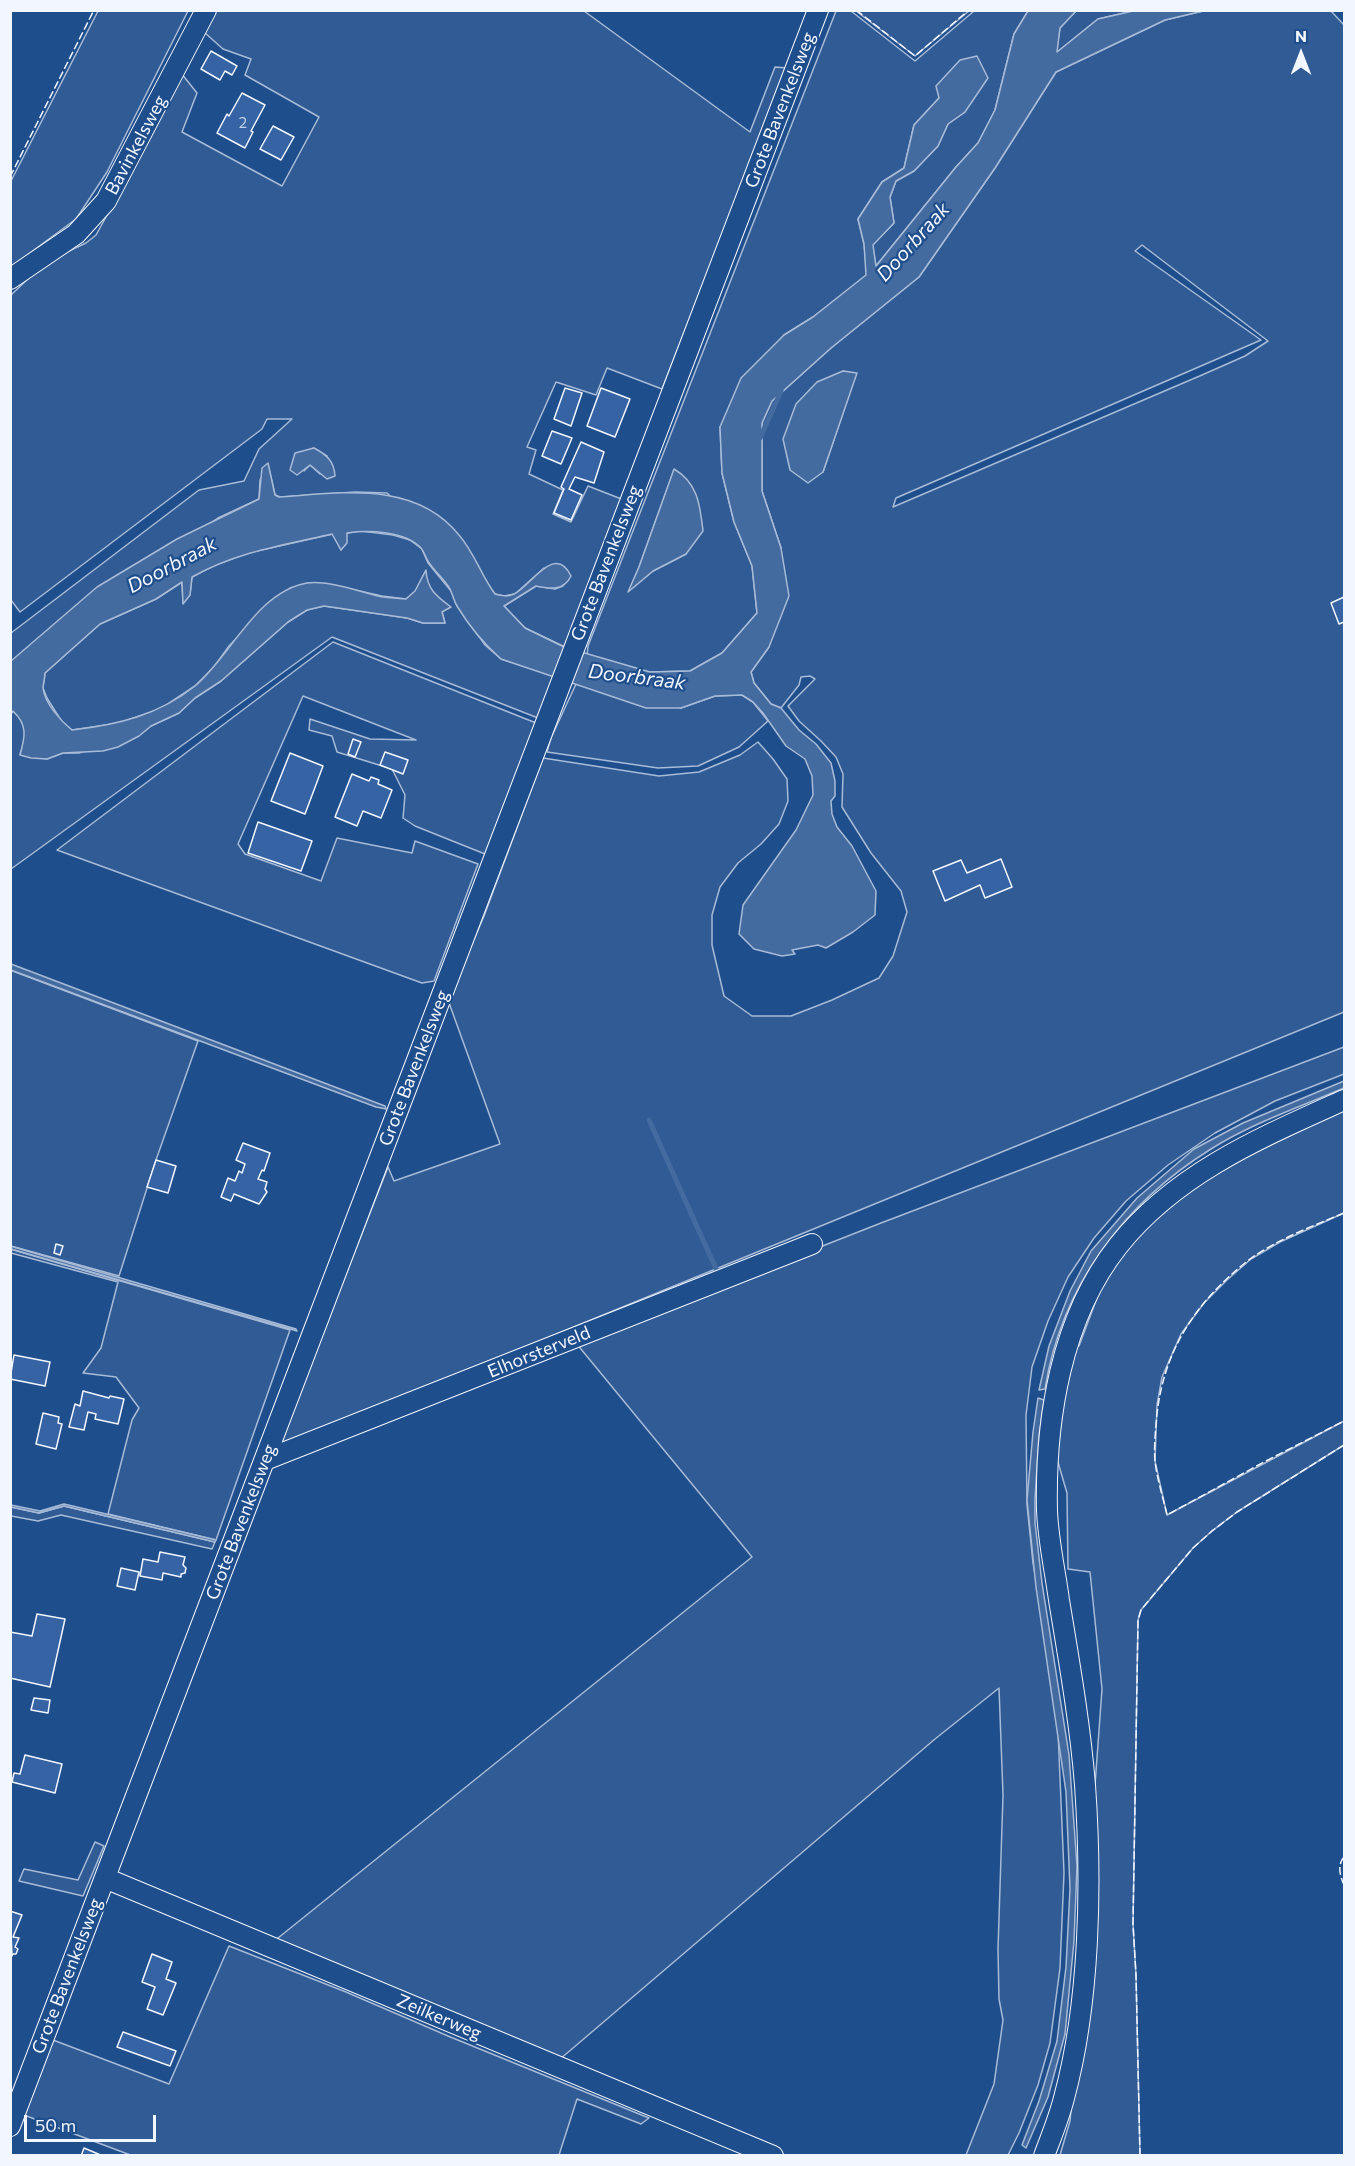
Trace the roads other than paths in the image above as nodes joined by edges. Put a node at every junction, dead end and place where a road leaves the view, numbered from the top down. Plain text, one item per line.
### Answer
1 (206, 10) edge
2 (818, 10) edge
3 (10, 279) edge
4 (1344, 1100) edge
5 (812, 1244) dead end
6 (265, 1460) junction
7 (105, 1878) junction
8 (10, 2126) edge
9 (773, 2156) edge
10 (1044, 2156) edge

1 - 3 street, Bavinkelsweg
2 - 6 street, Grote Bavenkelsweg
4 - 10 street
5 - 6 street, Elhorsterveld
6 - 7 street, Grote Bavenkelsweg
7 - 8 street, Grote Bavenkelsweg
7 - 9 street, Zeilkerweg

